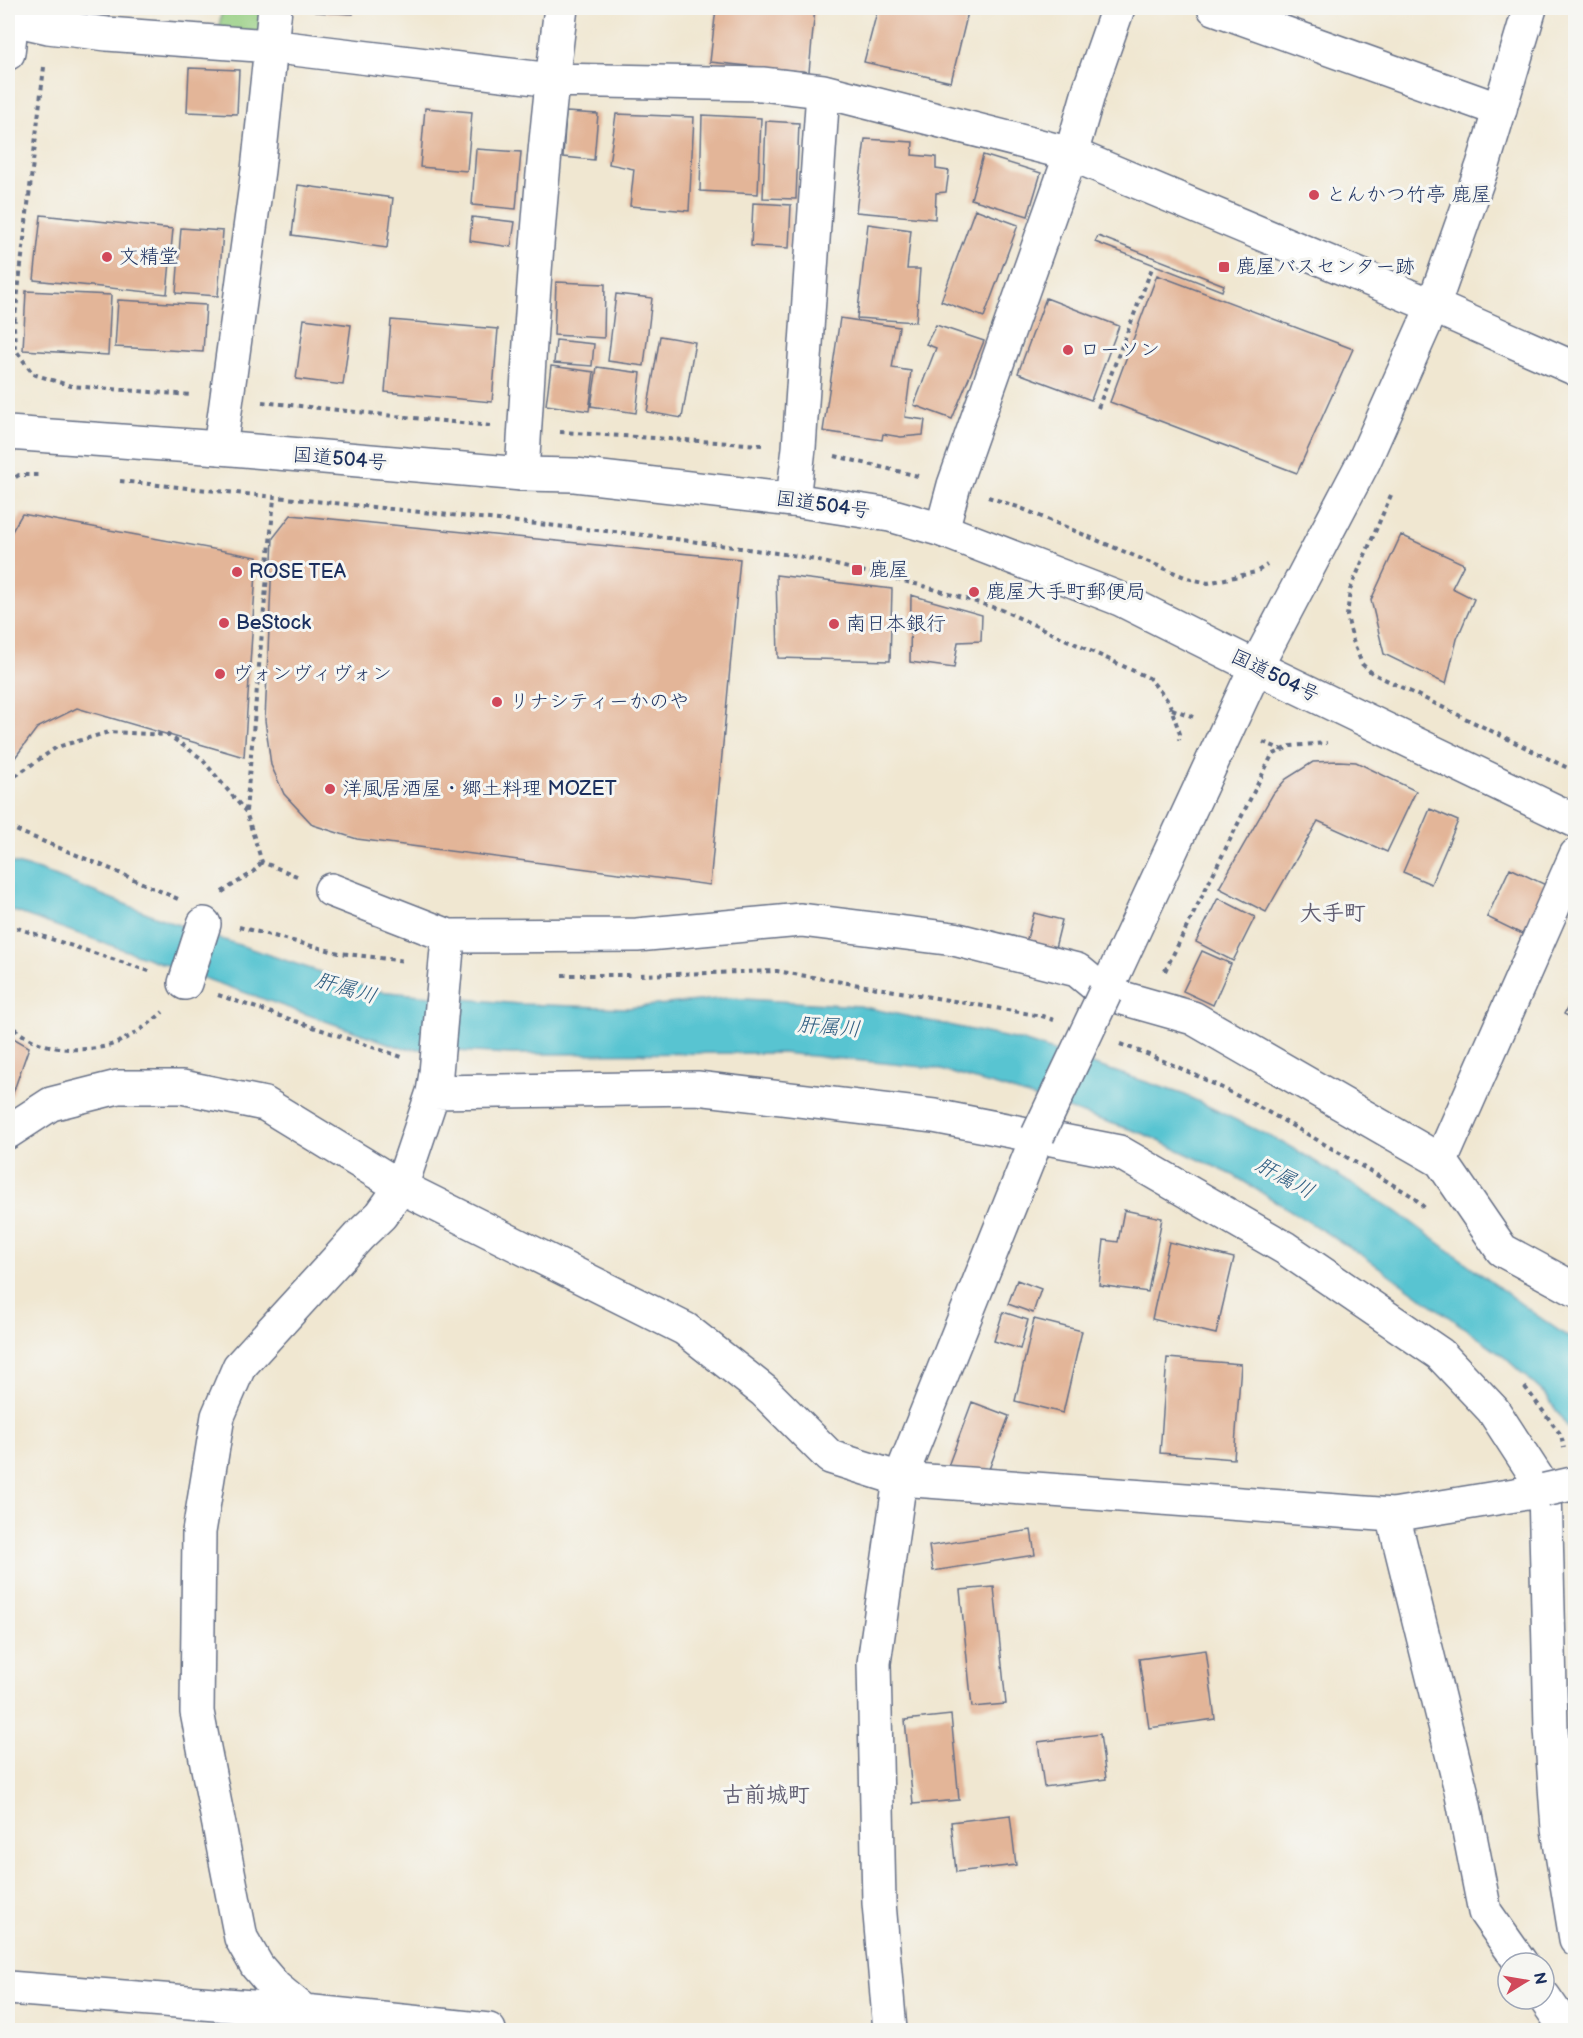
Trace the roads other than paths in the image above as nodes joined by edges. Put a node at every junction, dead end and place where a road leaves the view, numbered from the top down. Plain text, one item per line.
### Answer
1 (275, 8) edge
2 (561, 8) edge
3 (1118, 8) edge
4 (1214, 8) edge
5 (1530, 8) edge
6 (11, 14) edge
7 (269, 46) junction
8 (8, 53) edge
9 (552, 80) junction
10 (823, 91) junction
11 (1500, 111) junction
12 (1071, 154) junction
13 (1433, 306) junction
14 (1575, 369) edge
15 (8, 433) edge
16 (220, 448) junction
17 (522, 474) junction
18 (793, 500) junction
19 (942, 530) junction
20 (1256, 667) junction
21 (1575, 820) edge
22 (1575, 855) edge
23 (331, 890) road end
24 (219, 924) road end
25 (448, 943) junction
26 (184, 983) road end
27 (1105, 993) junction
28 (434, 1082) junction
29 (8, 1132) edge
30 (1038, 1135) junction
31 (1441, 1161) junction
32 (401, 1187) junction
33 (1575, 1290) edge
34 (900, 1479) junction
35 (1560, 1487) edge
36 (1394, 1515) junction
37 (1575, 1939) edge
38 (1513, 1951) edge
39 (8, 1988) edge
40 (304, 2011) junction
41 (1553, 2011) edge
42 (489, 2031) edge
43 (890, 2031) edge
44 (1567, 2031) edge

1 - 7 main road
2 - 9 main road
3 - 12 main road
4 - 11 main road
5 - 11 main road
6 - 7 main road
6 - 8 main road
7 - 9 main road
7 - 16 main road
9 - 10 main road
9 - 17 main road
10 - 12 main road
10 - 18 main road
11 - 13 main road
12 - 13 main road
12 - 19 main road
13 - 14 main road
13 - 20 main road
15 - 16 main road, 国道504号
16 - 17 main road, 国道504号
17 - 18 main road, 国道504号
18 - 19 main road, 国道504号
19 - 20 main road, 国道504号
20 - 21 main road, 国道504号
20 - 27 main road
22 - 31 main road
23 - 25 main road
24 - 26 main road
25 - 27 main road
25 - 28 main road, bridge
27 - 30 main road, bridge
27 - 31 main road
28 - 30 main road
28 - 32 main road
29 - 32 main road
30 - 34 main road
30 - 35 main road
31 - 33 main road
32 - 34 main road
32 - 40 main road
34 - 36 main road
34 - 43 main road
35 - 36 main road
35 - 37 main road
36 - 38 main road
39 - 40 main road
40 - 42 main road
41 - 44 main road

